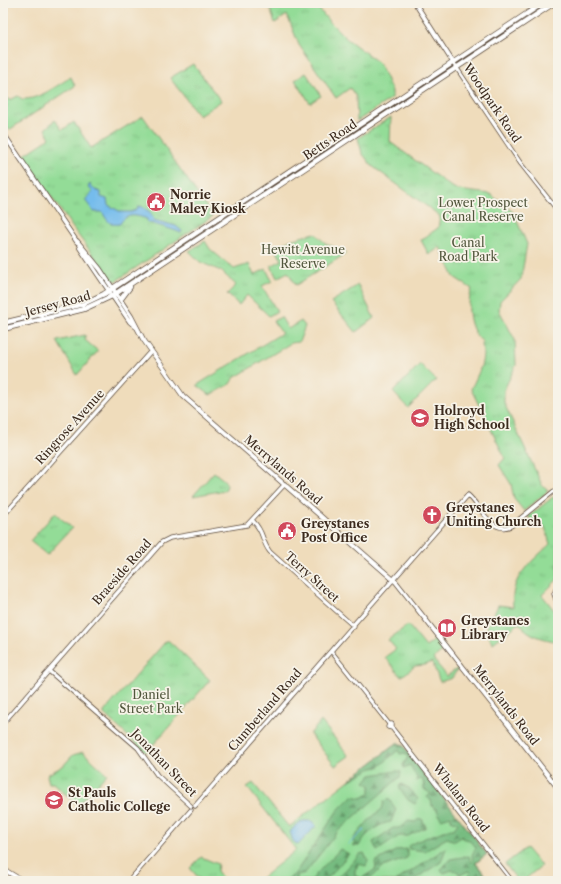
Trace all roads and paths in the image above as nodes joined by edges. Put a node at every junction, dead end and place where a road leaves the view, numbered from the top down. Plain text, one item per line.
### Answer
1 (415, 3) edge
2 (543, 3) edge
3 (554, 3) edge
4 (453, 61) junction
5 (456, 66) junction
6 (3, 133) edge
7 (558, 211) edge
8 (133, 282) junction
9 (111, 289) junction
10 (114, 295) junction
11 (121, 300) junction
12 (3, 323) edge
13 (137, 328) junction
14 (3, 329) edge
15 (151, 351) junction
16 (285, 484) junction
17 (558, 495) edge
18 (3, 516) edge
19 (253, 521) junction
20 (394, 579) junction
21 (558, 585) edge
22 (558, 605) edge
23 (352, 626) junction
24 (331, 651) junction
25 (49, 671) junction
26 (3, 723) edge
27 (558, 788) edge
28 (192, 808) junction
29 (3, 869) edge
30 (23, 881) edge
31 (129, 881) edge
32 (512, 881) edge

1 - 4 main road, Woodpark Road
2 - 4 highway, Betts Road
3 - 5 highway, Betts Road
4 - 5 main road, Woodpark Road
4 - 9 highway, Betts Road
5 - 7 street, Woodpark Road
5 - 8 highway, Betts Road
6 - 9 main road, Merrylands Road
8 - 10 highway, Betts Road
8 - 11 highway
9 - 10 main road, Merrylands Road
9 - 12 highway, Jersey Road
10 - 11 main road, Merrylands Road
10 - 13 main road, Merrylands Road
10 - 14 highway, Jersey Road
11 - 13 main road, Merrylands Road
13 - 15 main road, Merrylands Road
15 - 16 main road, Merrylands Road
15 - 18 street, Ringrose Avenue
16 - 19 street, Braeside Road
16 - 20 main road, Merrylands Road
17 - 20 street, Cumberland Road
19 - 23 street, Terry Street
19 - 25 street, Braeside Road
20 - 23 street, Cumberland Road
20 - 27 main road, Merrylands Road
21 - 22 street
23 - 24 street, Cumberland Road
24 - 28 street, Cumberland Road
24 - 32 street, Whalans Road
25 - 26 street, Braeside Road
25 - 28 street, Jonathan Street
28 - 31 street, Cumberland Road
29 - 30 main road

